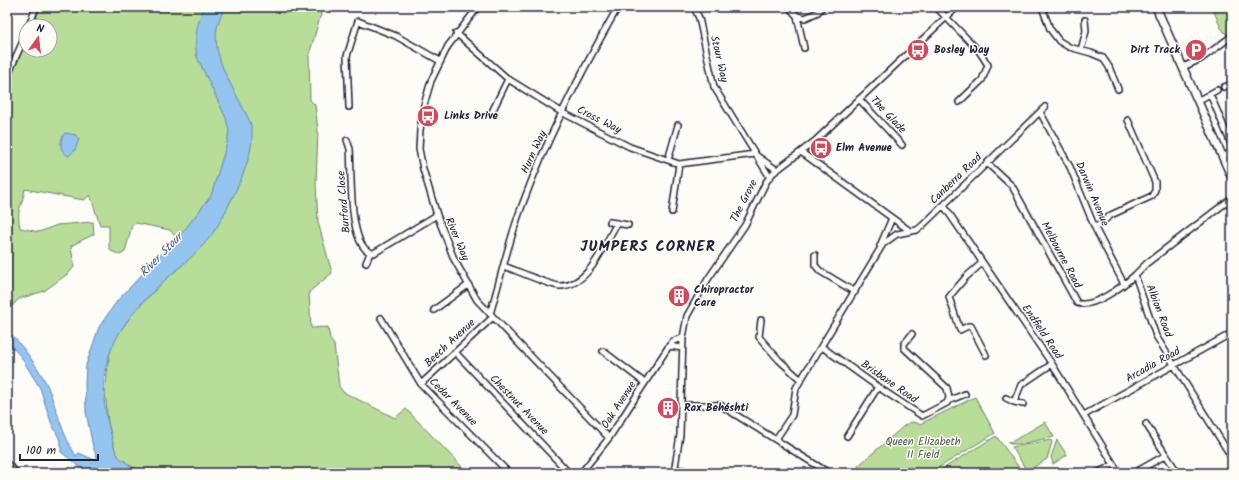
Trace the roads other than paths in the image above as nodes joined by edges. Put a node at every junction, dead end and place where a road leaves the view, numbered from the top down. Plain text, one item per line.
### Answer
1 (36, 7) edge
2 (478, 7) edge
3 (618, 7) edge
4 (694, 7) edge
5 (789, 7) edge
6 (822, 7) edge
7 (936, 7) edge
8 (957, 7) edge
9 (1042, 7) edge
10 (1156, 7) edge
11 (797, 16) junction
12 (945, 17) junction
13 (32, 18) edge
14 (1085, 20) dead end
15 (456, 33) junction
16 (1232, 36) edge
17 (804, 48) dead end
18 (1082, 50) junction
19 (18, 52) edge
20 (440, 62) junction
21 (1183, 66) junction
22 (7, 77) edge
23 (508, 79) junction
24 (1232, 84) edge
25 (1224, 88) dead end
26 (1118, 89) dead end
27 (1217, 90) dead end
28 (1210, 94) junction
29 (859, 99) junction
30 (1199, 100) junction
31 (959, 102) dead end
32 (349, 107) dead end
33 (1045, 107) dead end
34 (1040, 112) junction
35 (563, 113) junction
36 (491, 114) dead end
37 (1128, 124) dead end
38 (678, 125) dead end
39 (347, 140) dead end
40 (902, 145) dead end
41 (1232, 146) edge
42 (800, 152) junction
43 (1232, 152) edge
44 (755, 154) junction
45 (1224, 156) junction
46 (668, 160) junction
47 (987, 163) junction
48 (679, 164) junction
49 (777, 170) junction
50 (769, 176) junction
51 (1232, 178) edge
52 (1232, 198) edge
53 (944, 206) junction
54 (672, 212) dead end
55 (437, 216) junction
56 (892, 218) junction
57 (610, 222) dead end
58 (617, 223) junction
59 (628, 226) dead end
60 (1095, 228) junction
61 (910, 231) junction
62 (370, 253) junction
63 (876, 254) junction
64 (815, 255) dead end
65 (366, 263) dead end
66 (982, 263) junction
67 (504, 266) junction
68 (1135, 275) junction
69 (1124, 284) junction
70 (468, 285) junction
71 (855, 292) junction
72 (434, 310) dead end
73 (491, 315) junction
74 (381, 318) dead end
75 (761, 320) dead end
76 (1232, 333) edge
77 (912, 334) dead end
78 (683, 338) junction
79 (669, 346) junction
80 (822, 347) junction
81 (682, 348) junction
82 (603, 351) dead end
83 (454, 352) junction
84 (986, 355) dead end
85 (1052, 364) junction
86 (1174, 365) junction
87 (801, 380) junction
88 (645, 382) junction
89 (421, 384) junction
90 (878, 387) junction
91 (965, 394) dead end
92 (1006, 398) dead end
93 (948, 401) junction
94 (1014, 402) junction
95 (1023, 404) dead end
96 (682, 405) junction
97 (1084, 415) junction
98 (1146, 424) dead end
99 (847, 436) dead end
100 (609, 438) junction
101 (776, 439) junction
102 (1166, 455) junction
103 (1232, 458) edge
104 (7, 465) edge
105 (1113, 465) junction
106 (674, 471) edge
107 (15, 473) edge
108 (509, 473) edge
109 (569, 473) edge
110 (581, 473) edge
111 (700, 473) edge
112 (829, 473) edge
113 (1097, 473) edge
114 (1119, 473) edge
115 (1134, 473) edge
116 (1178, 473) edge

1 - 13 street
2 - 15 street, River Way
3 - 35 street, Hurn Way
4 - 44 street, Stour Way
5 - 11 street
6 - 11 street
7 - 12 street
8 - 12 street, The Grove
9 - 18 street
10 - 21 main road
11 - 17 street
12 - 29 street, The Grove
12 - 31 street
14 - 18 street
15 - 20 street, River Way
15 - 23 street, Cross Way
16 - 21 street
18 - 26 street
19 - 22 street
20 - 32 street
20 - 55 street, River Way
21 - 30 main road
23 - 35 street, Cross Way
23 - 36 street
24 - 25 street
27 - 28 street
28 - 30 street
28 - 41 street
29 - 40 street, The Glade
29 - 42 street, The Grove
30 - 45 main road
33 - 34 street, Canberra Road
34 - 47 street, Canberra Road
34 - 60 street, Darwin Avenue
35 - 46 street, Cross Way
35 - 67 street, Hurn Way
37 - 60 street
38 - 46 street
39 - 62 street, Burford Close
42 - 49 street, The Grove
42 - 56 street
43 - 45 street
44 - 48 street, Cross Way
44 - 49 street, Stour Way
44 - 50 street, Stour Way
45 - 51 main road
46 - 48 street, Cross Way
47 - 53 street, Canberra Road
47 - 69 street, Melbourne Road
48 - 54 street
49 - 50 street, The Grove
50 - 78 street, The Grove
52 - 68 street, Albion Road
53 - 61 street, Canberra Road
53 - 66 street, Endfield Road
55 - 62 street
55 - 70 street, River Way
56 - 61 street
56 - 63 street, Canberra Road
57 - 58 street
58 - 59 street
58 - 67 street
60 - 69 street, Darwin Avenue
61 - 63 street, Canberra Road
62 - 65 street
63 - 71 street, Canberra Road
64 - 71 street
66 - 84 street
66 - 85 street, Endfield Road
67 - 73 street, Hurn Way
68 - 69 street, Melbourne Road
68 - 86 street, Albion Road
70 - 72 street
70 - 73 street, River Way
71 - 80 street, Canberra Road
73 - 83 street, Beech Avenue
73 - 100 street, River Way
74 - 89 street, Cedar Avenue
75 - 87 street
76 - 86 street, Arcadia Road
77 - 93 street
78 - 79 street, Oak Avenue
78 - 81 street, The Grove
79 - 81 street
79 - 88 street, Oak Avenue
80 - 87 street, Canberra Road
80 - 90 street, Brisbane Road
81 - 96 street, The Grove
82 - 88 street
83 - 89 street, Beech Avenue
83 - 109 street, Chestnut Avenue
85 - 94 street
85 - 97 street, Endfield Road
86 - 97 street, Arcadia Road
86 - 103 street, Albion Road
87 - 101 street, Canberra Road
88 - 100 street, Oak Avenue
89 - 108 street, Cedar Avenue
90 - 93 street, Brisbane Road
90 - 99 street
91 - 93 street, Brisbane Road
92 - 94 street
94 - 95 street
96 - 101 street
96 - 106 street, The Grove
97 - 105 street, Endfield Road
98 - 102 street
100 - 110 street, Oak Avenue
101 - 112 street
102 - 115 street
102 - 116 street
104 - 107 main road
105 - 113 street
105 - 114 street, Endfield Road
106 - 111 street

